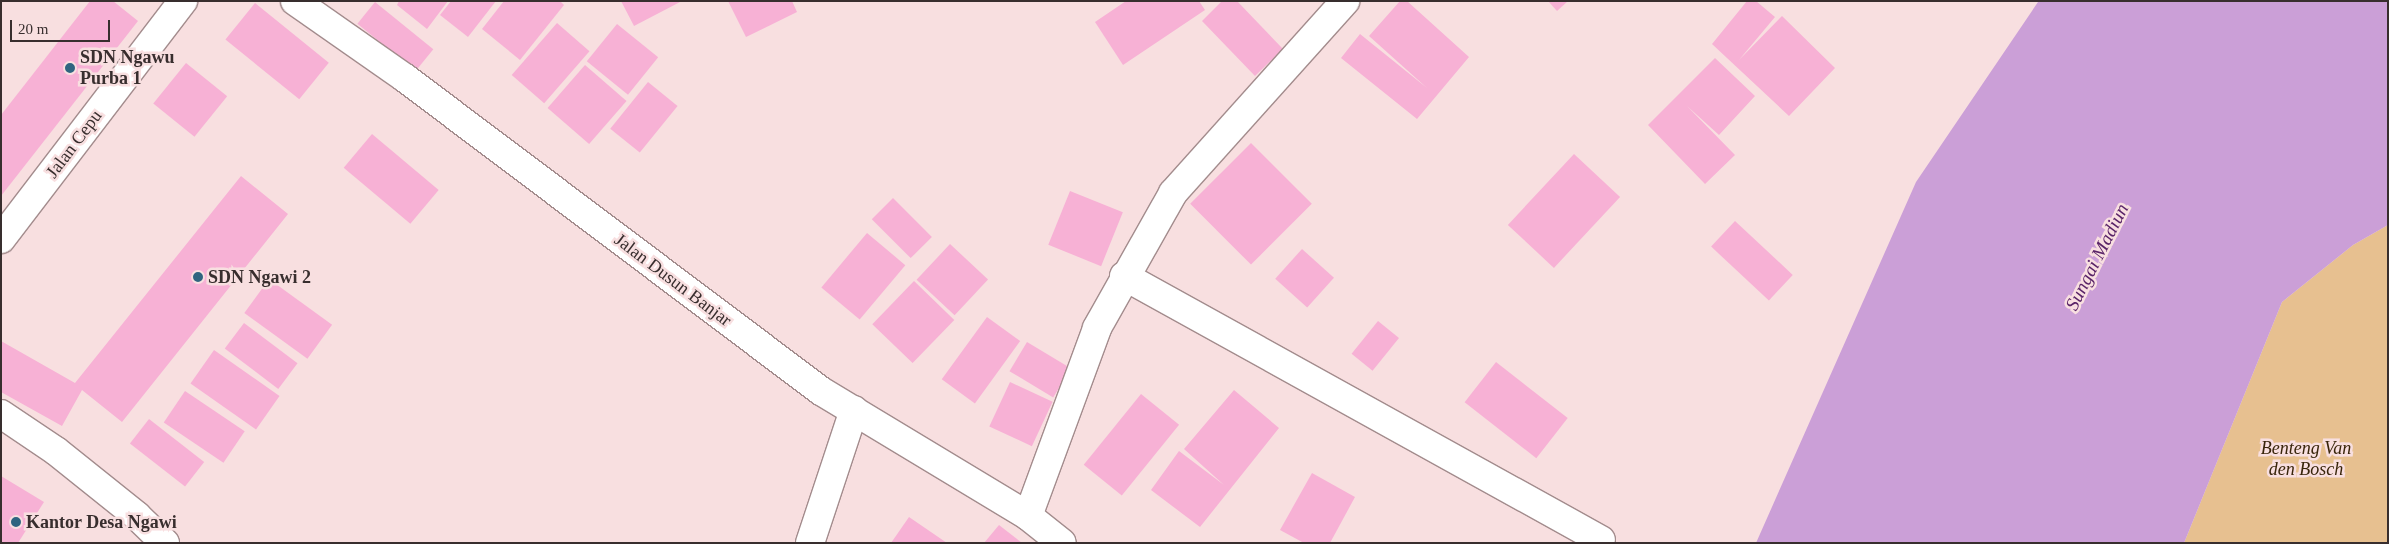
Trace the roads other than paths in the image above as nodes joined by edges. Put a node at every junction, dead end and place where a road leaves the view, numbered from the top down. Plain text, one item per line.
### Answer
1 (183, 1) edge
2 (295, 1) edge
3 (1345, 1) edge
4 (1, 239) edge
5 (1124, 276) junction
6 (854, 410) junction
7 (1, 414) edge
8 (1028, 516) junction
9 (158, 540) edge
10 (1601, 540) dead end
11 (810, 543) edge
12 (1062, 543) edge

1 - 4 street, Jalan Cepu
2 - 6 street, Jalan Dusun Banjar
3 - 5 street
5 - 8 street
5 - 10 street
6 - 8 street, Jalan Dusun Banjar
6 - 11 street
7 - 9 street
8 - 12 street, Jalan Dusun Banjar

